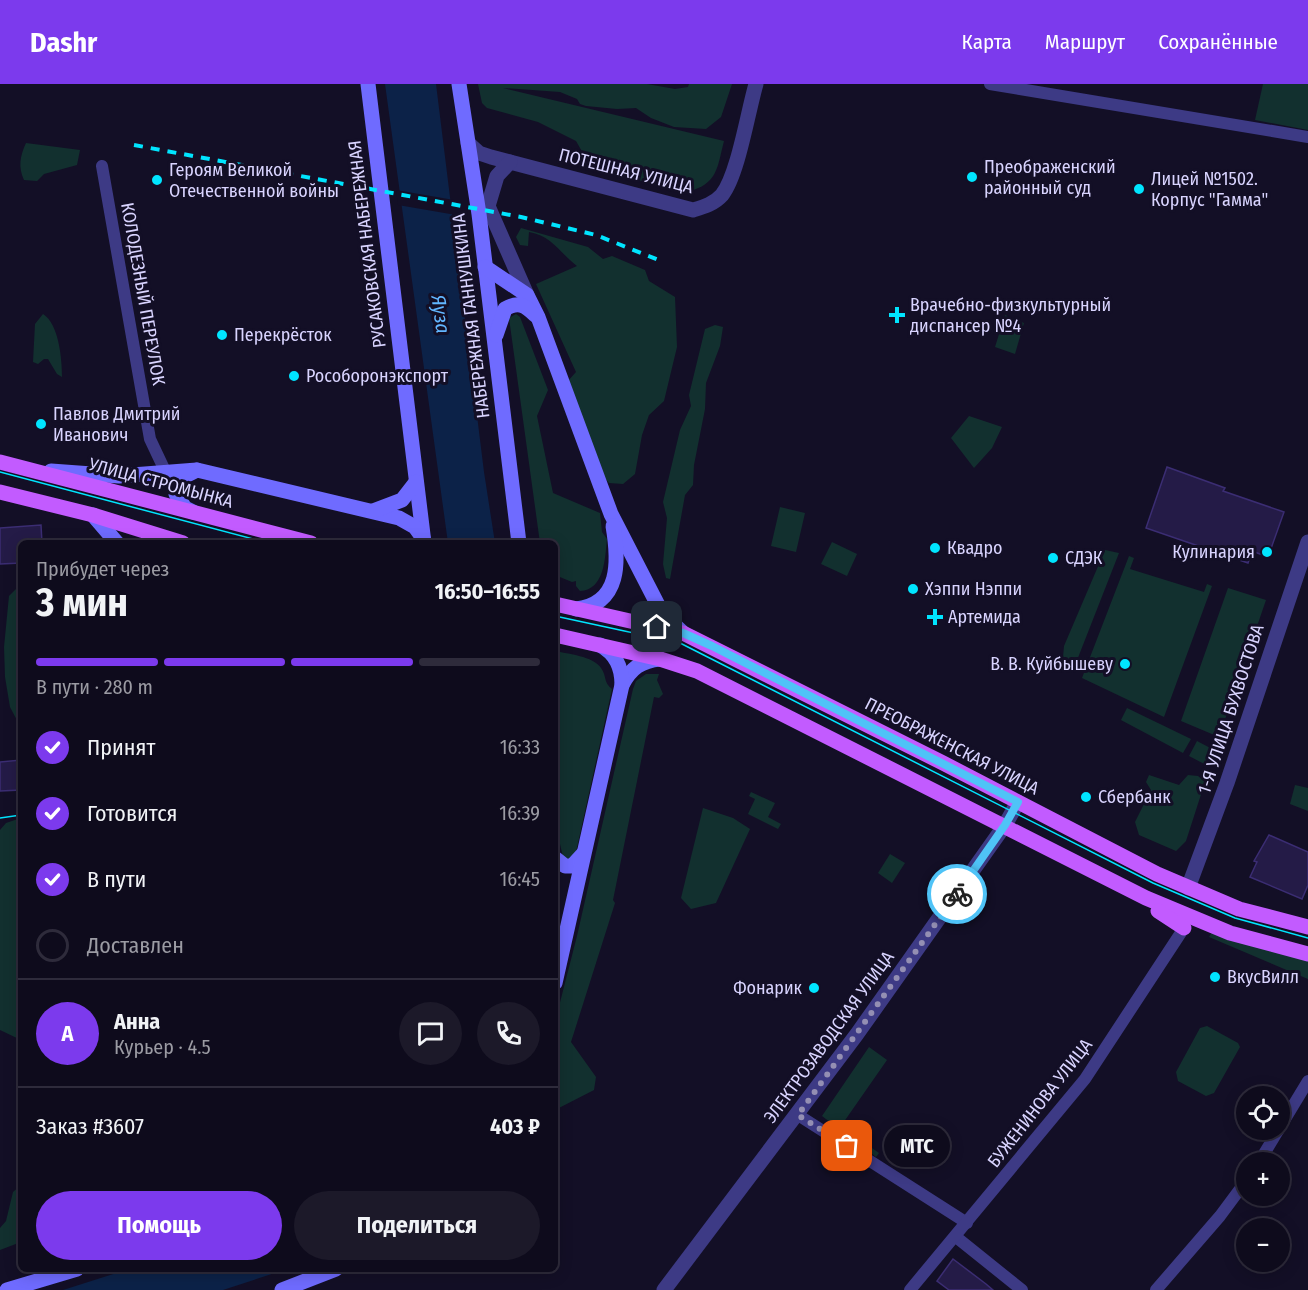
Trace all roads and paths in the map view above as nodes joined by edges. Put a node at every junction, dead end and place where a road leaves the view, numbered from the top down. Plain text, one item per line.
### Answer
1 (368, 84) edge
2 (459, 84) edge
3 (756, 84) edge
4 (990, 84) edge
5 (1308, 137) edge
6 (468, 143) junction
7 (510, 162) junction
8 (102, 166) dead end
9 (475, 195) junction
10 (485, 267) junction
11 (527, 295) junction
12 (537, 317) junction
13 (494, 340) junction
14 (0, 462) edge
15 (36, 470) junction
16 (197, 470) junction
17 (165, 472) junction
18 (416, 482) junction
19 (0, 492) edge
20 (176, 494) junction
21 (373, 511) junction
22 (196, 513) junction
23 (611, 514) junction
24 (93, 515) junction
25 (114, 540) edge
26 (173, 540) edge
27 (300, 540) edge
28 (423, 540) edge
29 (424, 540) edge
30 (519, 540) edge
31 (1308, 542) edge
32 (558, 605) edge
33 (576, 609) junction
34 (683, 633) junction
35 (558, 636) edge
36 (599, 645) junction
37 (660, 658) junction
38 (622, 685) junction
39 (1018, 802) junction
40 (1005, 825) junction
41 (583, 854) junction
42 (558, 860) edge
43 (1188, 888) junction
44 (1146, 898) junction
45 (1308, 927) edge
46 (1184, 928) joint
47 (1308, 954) edge
48 (558, 969) edge
49 (1308, 1082) edge
50 (798, 1115) junction
51 (1265, 1152) edge
52 (1236, 1194) edge
53 (967, 1223) junction
54 (956, 1237) junction
55 (67, 1272) edge
56 (328, 1272) edge
57 (7, 1290) edge
58 (282, 1290) edge
59 (664, 1290) edge
60 (910, 1290) edge
61 (1022, 1290) edge
62 (1156, 1290) edge

1 - 18 main road, РУСАКОВСКАЯ НАБЕРЕЖНАЯ
2 - 6 main road, НАБЕРЕЖНАЯ ГАННУШКИНА
3 - 7 street, ПОТЕШНАЯ УЛИЦА
4 - 5 street
6 - 7 street, ПОТЕШНАЯ УЛИЦА
6 - 9 main road, НАБЕРЕЖНАЯ ГАННУШКИНА
7 - 9 street
7 - 11 street
8 - 17 street, КОЛОДЕЗНЫЙ ПЕРЕУЛОК
9 - 10 main road, НАБЕРЕЖНАЯ ГАННУШКИНА
10 - 11 main road
10 - 13 main road, НАБЕРЕЖНАЯ ГАННУШКИНА
11 - 12 main road
12 - 13 main road
12 - 23 main road
13 - 30 main road, НАБЕРЕЖНАЯ ГАННУШКИНА
14 - 15 main road, УЛИЦА СТРОМЫНКА
15 - 17 main road
15 - 22 main road, УЛИЦА СТРОМЫНКА
16 - 17 main road
16 - 20 main road
16 - 21 main road
17 - 20 street, КОЛОДЕЗНЫЙ ПЕРЕУЛОК
18 - 21 main road
18 - 29 main road, РУСАКОВСКАЯ НАБЕРЕЖНАЯ
19 - 24 main road
20 - 22 main road
21 - 28 main road
22 - 27 main road, УЛИЦА СТРОМЫНКА
23 - 33 main road
23 - 34 main road
24 - 25 main road
24 - 26 main road
31 - 43 street, 1-Я УЛИЦА БУХВОСТОВА
32 - 33 main road
33 - 34 main road, ПРЕОБРАЖЕНСКАЯ УЛИЦА
34 - 39 main road, ПРЕОБРАЖЕНСКАЯ УЛИЦА
35 - 36 main road
36 - 37 main road
36 - 38 main road
37 - 38 main road
37 - 40 main road
38 - 41 main road
39 - 40 street, ЭЛЕКТРОЗАВОДСКАЯ УЛИЦА
39 - 43 main road, ПРЕОБРАЖЕНСКАЯ УЛИЦА
40 - 44 main road
40 - 50 street, ЭЛЕКТРОЗАВОДСКАЯ УЛИЦА
41 - 42 main road
41 - 48 main road
43 - 45 main road, ПРЕОБРАЖЕНСКАЯ УЛИЦА
44 - 46 main road
44 - 47 main road
46 - 53 street, БУЖЕНИНОВА УЛИЦА
49 - 51 street
50 - 53 street
50 - 59 street, ЭЛЕКТРОЗАВОДСКАЯ УЛИЦА
52 - 62 street
53 - 54 street, БУЖЕНИНОВА УЛИЦА
54 - 60 street, БУЖЕНИНОВА УЛИЦА
54 - 61 street
55 - 57 main road
56 - 58 main road

